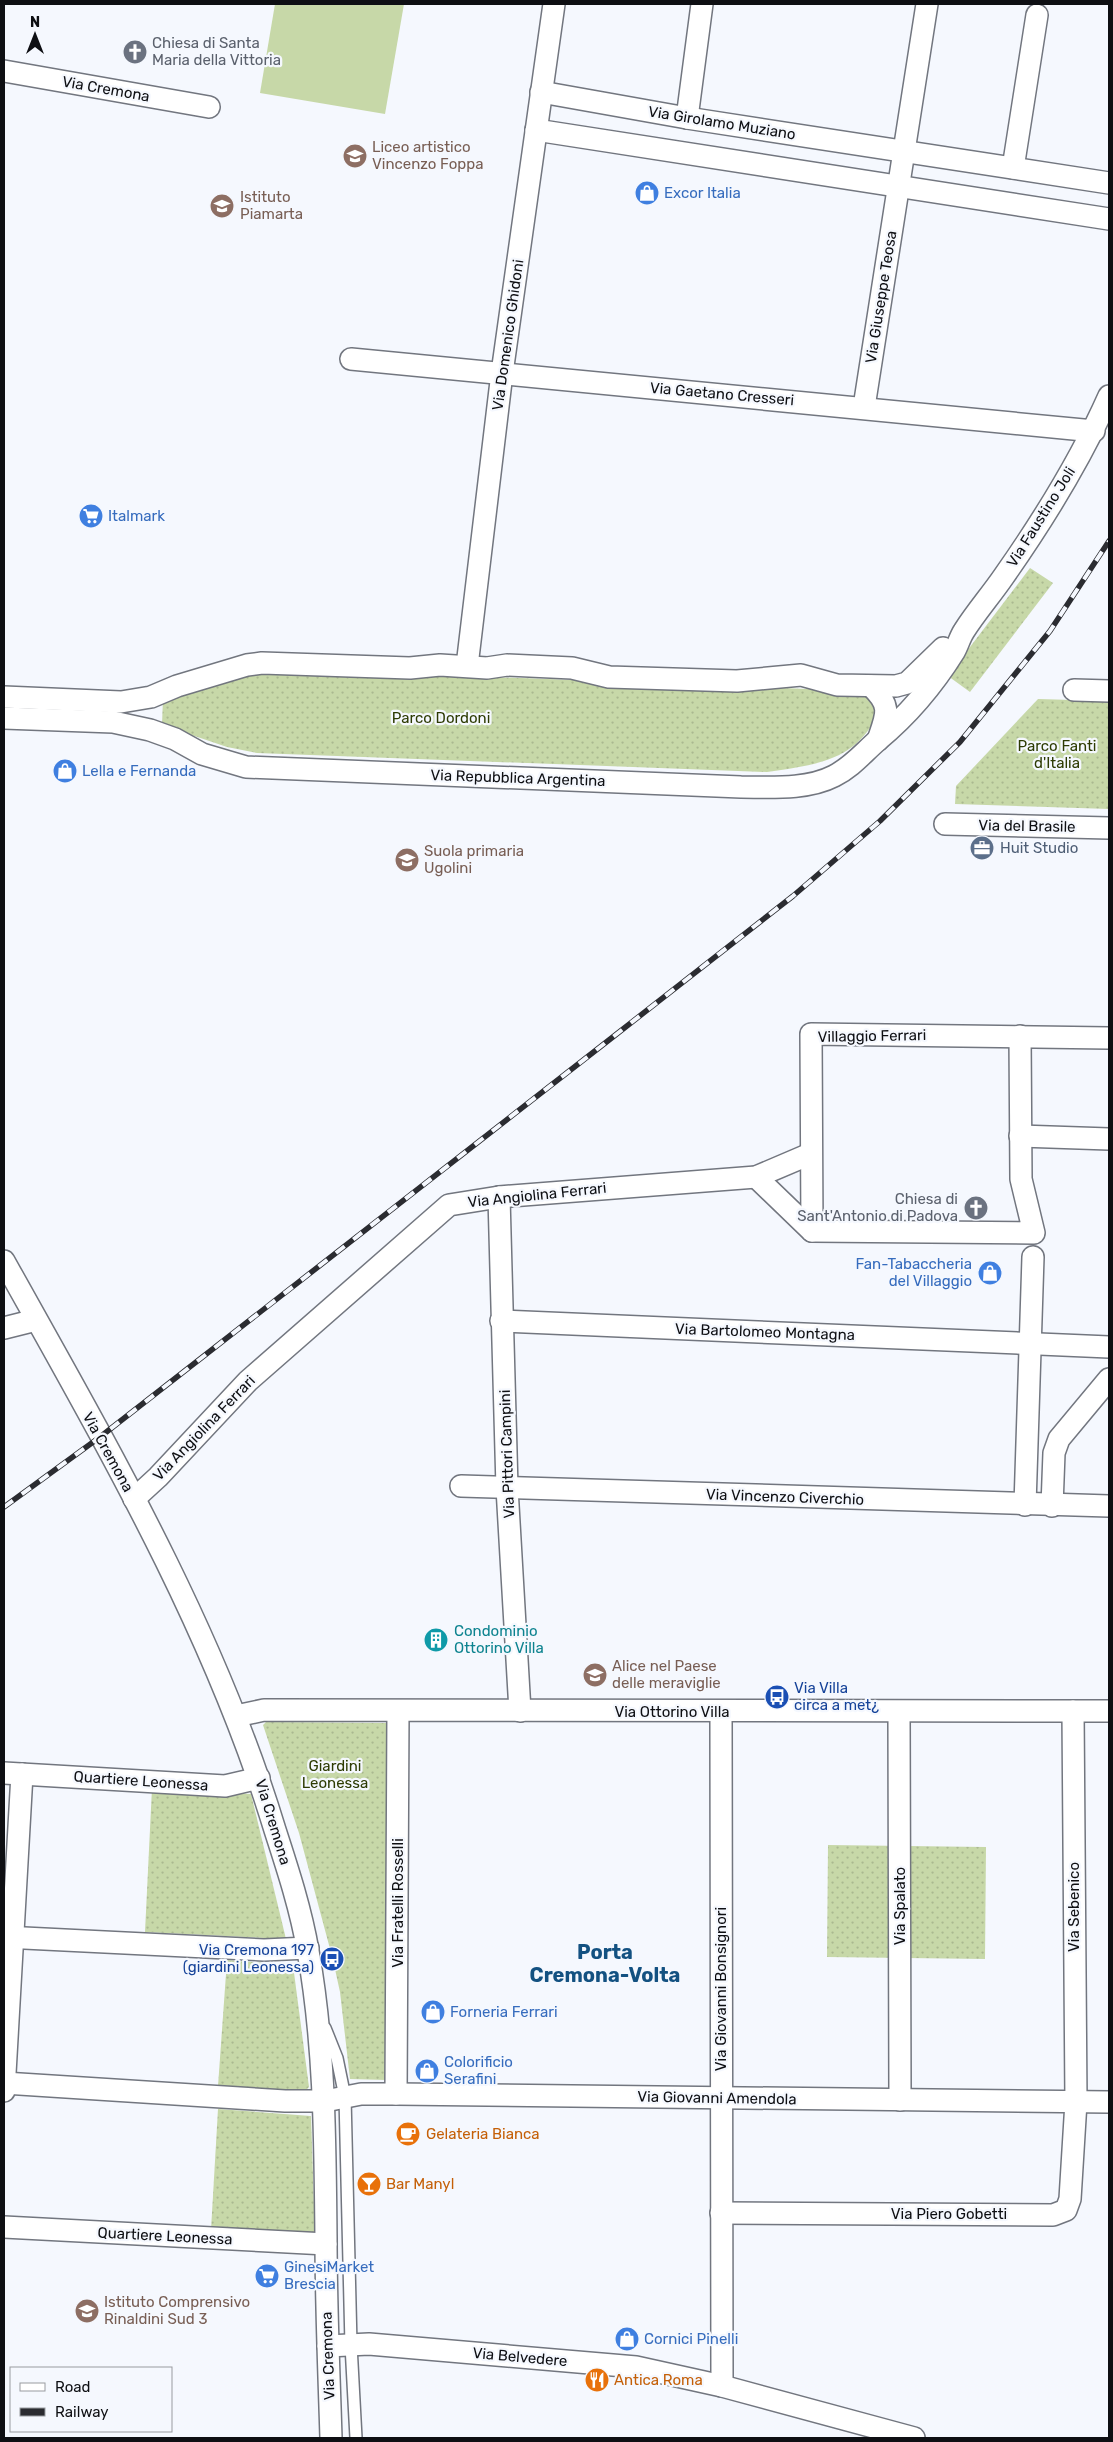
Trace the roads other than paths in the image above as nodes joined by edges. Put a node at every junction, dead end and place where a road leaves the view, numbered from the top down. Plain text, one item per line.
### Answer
1 (554, 4) edge
2 (702, 4) edge
3 (928, 4) edge
4 (1037, 15) dead end
5 (4, 71) edge
6 (541, 92) junction
7 (209, 108) dead end
8 (687, 118) junction
9 (536, 130) junction
10 (903, 152) junction
11 (1013, 168) junction
12 (1109, 183) edge
13 (898, 187) junction
14 (1109, 219) edge
15 (351, 359) dead end
16 (502, 373) junction
17 (1109, 396) edge
18 (864, 407) junction
19 (1094, 431) junction
20 (467, 666) junction
21 (927, 676) junction
22 (871, 686) junction
23 (1074, 690) dead end
24 (1109, 691) edge
25 (4, 697) edge
26 (151, 697) junction
27 (4, 718) edge
28 (150, 730) junction
29 (878, 740) junction
30 (945, 824) dead end
31 (1109, 828) edge
32 (1020, 1036) junction
33 (1109, 1038) edge
34 (1020, 1136) junction
35 (1109, 1139) edge
36 (810, 1154) junction
37 (756, 1177) junction
38 (499, 1196) junction
39 (812, 1231) junction
40 (1033, 1257) dead end
41 (4, 1261) edge
42 (36, 1320) junction
43 (501, 1321) junction
44 (4, 1328) edge
45 (1029, 1343) junction
46 (1109, 1347) edge
47 (1109, 1379) edge
48 (461, 1486) dead end
49 (507, 1488) junction
50 (134, 1499) junction
51 (1025, 1505) junction
52 (1052, 1506) junction
53 (1109, 1506) edge
54 (398, 1711) junction
55 (520, 1712) junction
56 (721, 1712) junction
57 (899, 1712) junction
58 (1073, 1712) junction
59 (1109, 1712) edge
60 (236, 1716) junction
61 (13, 1773) edge
62 (259, 1778) junction
63 (8, 1937) edge
64 (308, 1948) junction
65 (4, 2083) edge
66 (4, 2091) edge
67 (396, 2094) junction
68 (722, 2098) junction
69 (335, 2099) junction
70 (900, 2100) junction
71 (1076, 2102) junction
72 (1109, 2102) edge
73 (721, 2214) junction
74 (4, 2227) edge
75 (326, 2244) junction
76 (351, 2345) junction
77 (328, 2346) junction
78 (722, 2386) junction
79 (331, 2438) edge
80 (356, 2438) edge
81 (914, 2438) edge

1 - 6 street, Via Domenico Ghidoni
2 - 8 street
3 - 10 street
4 - 11 street
5 - 7 street, Via Cremona
6 - 8 street, Via Girolamo Muziano
6 - 9 street, Via Domenico Ghidoni
8 - 10 street, Via Girolamo Muziano
9 - 13 street
9 - 16 street, Via Domenico Ghidoni
10 - 11 street, Via Girolamo Muziano
10 - 13 street
11 - 12 street, Via Girolamo Muziano
13 - 14 street
13 - 18 street, Via Giuseppe Teosa
15 - 16 street, Via Gaetano Cresseri
16 - 18 street, Via Gaetano Cresseri
16 - 20 street, Via Domenico Ghidoni
17 - 19 street, Via Faustino Joli
18 - 19 street, Via Gaetano Cresseri
19 - 21 street, Via Faustino Joli
20 - 22 street
20 - 26 street
21 - 22 street
21 - 29 street, Via Repubblica Argentina
22 - 29 street, Via Repubblica Argentina
23 - 24 street
25 - 26 street
26 - 28 street
27 - 28 street, Via Repubblica Argentina
28 - 29 street, Via Repubblica Argentina
30 - 31 street, Via del Brasile
32 - 33 street, Villaggio Ferrari
32 - 34 street
32 - 36 street, Villaggio Ferrari
34 - 35 street
34 - 39 street
36 - 37 street
36 - 39 street, Villaggio Ferrari
37 - 38 street, Via Angiolina Ferrari
37 - 39 street
38 - 43 street, Via Pittori Campini
38 - 50 street, Via Angiolina Ferrari
40 - 45 street
41 - 42 street, Via Cremona
42 - 44 street
42 - 50 street, Via Cremona
43 - 45 street, Via Bartolomeo Montagna
43 - 49 street, Via Pittori Campini
45 - 46 street, Via Bartolomeo Montagna
45 - 51 street
47 - 52 street
48 - 49 street, Via Vincenzo Civerchio
49 - 51 street, Via Vincenzo Civerchio
49 - 55 street, Via Pittori Campini
50 - 60 street, Via Cremona
51 - 52 street, Via Vincenzo Civerchio
52 - 53 street, Via Vincenzo Civerchio
54 - 55 street, Via Ottorino Villa
54 - 60 street, Via Ottorino Villa
54 - 67 street, Via Fratelli Rosselli
55 - 56 street, Via Ottorino Villa
56 - 57 street, Via Ottorino Villa
56 - 68 street, Via Giovanni Bonsignori
57 - 58 street, Via Ottorino Villa
57 - 70 street, Via Spalato
58 - 59 street, Via Ottorino Villa
58 - 71 street, Via Sebenico
60 - 62 street, Via Cremona
61 - 62 street, Quartiere Leonessa
61 - 63 street, Quartiere Leonessa
62 - 64 street, Via Cremona
63 - 64 street
63 - 65 street, Quartiere Leonessa
64 - 69 street, Via Cremona
65 - 66 street, Quartiere Leonessa
65 - 69 street
67 - 68 street, Via Giovanni Amendola
67 - 69 street, Via Giovanni Amendola
68 - 70 street, Via Giovanni Amendola
68 - 73 street, Via Giovanni Bonsignori
69 - 75 street, Via Cremona
69 - 76 lane
70 - 71 street, Via Giovanni Amendola
71 - 72 street, Via Giovanni Amendola
71 - 73 street, Via Piero Gobetti
73 - 78 street, Via Giovanni Bonsignori
74 - 75 street, Quartiere Leonessa
75 - 77 street, Via Cremona
76 - 77 street, Via Belvedere
76 - 78 street, Via Belvedere
76 - 80 lane
77 - 79 street, Via Cremona
78 - 81 street, Via Belvedere

